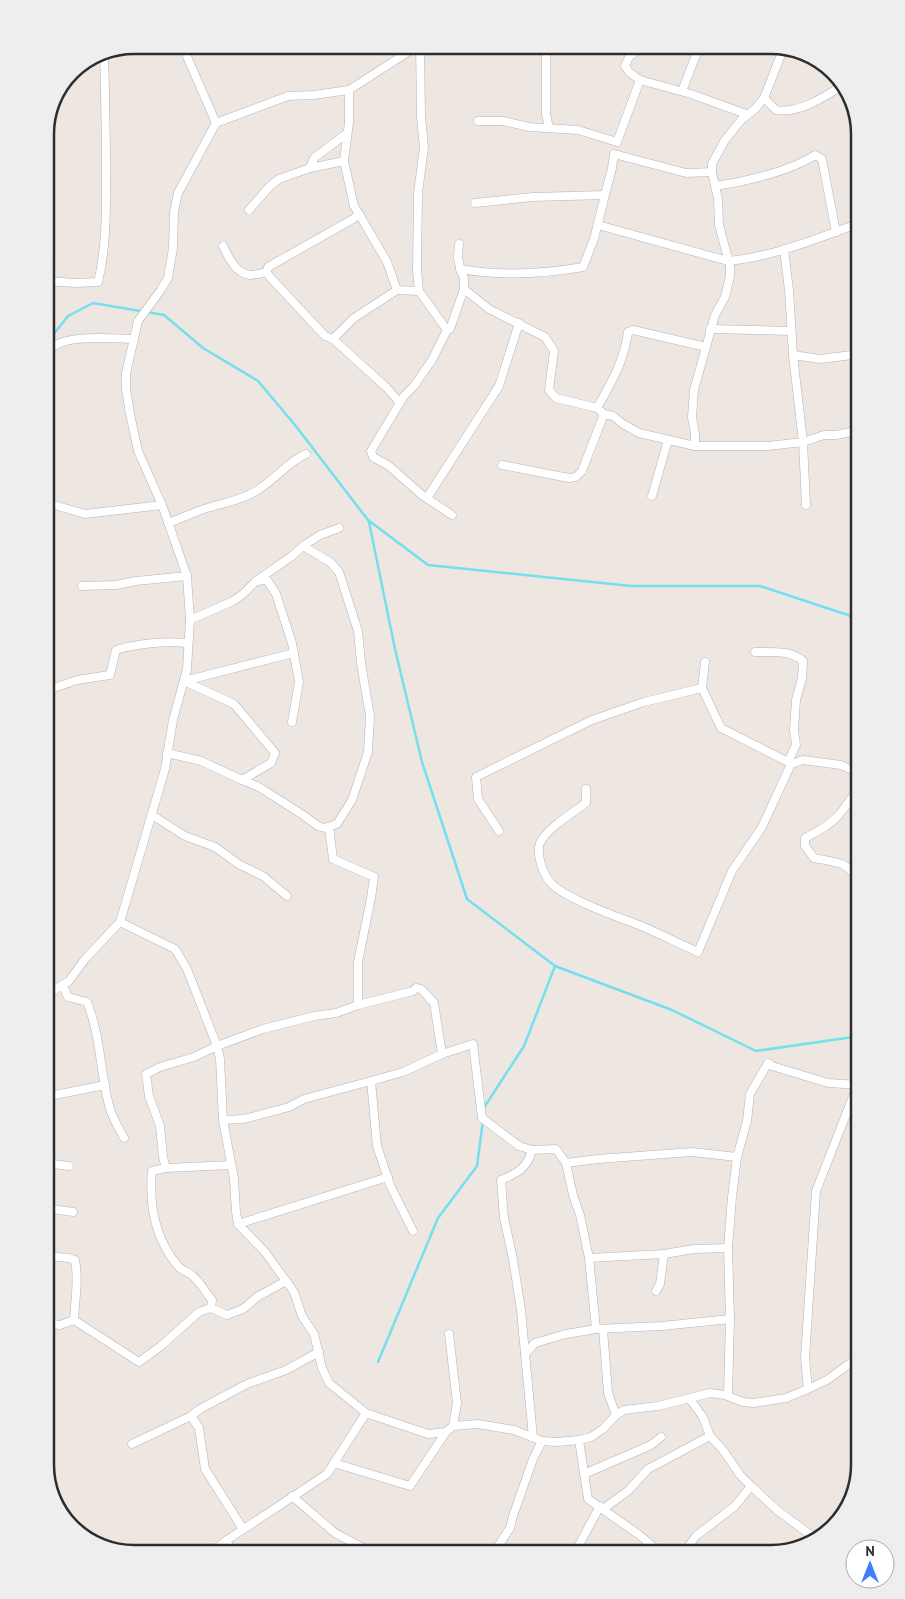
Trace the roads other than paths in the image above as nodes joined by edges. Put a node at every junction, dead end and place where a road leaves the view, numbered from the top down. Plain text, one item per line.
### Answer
1 (186, 54) edge
2 (405, 54) edge
3 (419, 54) edge
4 (546, 54) edge
5 (633, 54) edge
6 (697, 54) edge
7 (781, 54) edge
8 (104, 60) edge
9 (640, 80) junction
10 (838, 88) edge
11 (349, 90) junction
12 (682, 92) junction
13 (764, 98) junction
14 (746, 114) junction
15 (478, 120) dead end
16 (216, 124) junction
17 (549, 128) junction
18 (346, 134) junction
19 (617, 142) junction
20 (614, 154) junction
21 (344, 161) junction
22 (310, 168) junction
23 (712, 172) junction
24 (715, 186) junction
25 (605, 195) junction
26 (475, 203) dead end
27 (249, 210) dead end
28 (359, 214) junction
29 (598, 225) junction
30 (851, 226) edge
31 (836, 232) junction
32 (459, 244) dead end
33 (223, 246) dead end
34 (784, 249) junction
35 (728, 261) junction
36 (460, 269) junction
37 (267, 272) junction
38 (54, 282) edge
39 (464, 289) junction
40 (397, 290) junction
41 (419, 291) junction
42 (519, 324) junction
43 (710, 329) junction
44 (447, 330) junction
45 (791, 331) junction
46 (134, 339) junction
47 (333, 339) junction
48 (54, 347) edge
49 (706, 347) junction
50 (851, 355) edge
51 (793, 356) junction
52 (400, 403) junction
53 (597, 408) junction
54 (604, 414) junction
55 (851, 432) edge
56 (668, 440) junction
57 (804, 442) junction
58 (694, 446) junction
59 (306, 454) dead end
60 (502, 465) dead end
61 (652, 496) dead end
62 (427, 498) junction
63 (54, 505) edge
64 (162, 505) junction
65 (806, 505) dead end
66 (452, 515) dead end
67 (168, 524) junction
68 (339, 528) dead end
69 (303, 546) junction
70 (187, 576) junction
71 (256, 580) junction
72 (82, 586) dead end
73 (190, 620) junction
74 (188, 643) junction
75 (755, 652) dead end
76 (294, 653) junction
77 (705, 662) dead end
78 (184, 681) junction
79 (54, 688) edge
80 (702, 688) junction
81 (292, 722) dead end
82 (167, 753) junction
83 (789, 763) junction
84 (851, 770) edge
85 (242, 780) junction
86 (586, 789) dead end
87 (851, 800) edge
88 (152, 815) junction
89 (329, 827) junction
90 (499, 831) dead end
91 (851, 870) edge
92 (287, 896) dead end
93 (120, 922) junction
94 (63, 986) junction
95 (54, 991) edge
96 (358, 1005) junction
97 (217, 1046) junction
98 (442, 1054) junction
99 (370, 1081) junction
100 (851, 1084) edge
101 (104, 1085) junction
102 (54, 1096) edge
103 (851, 1102) edge
104 (224, 1120) junction
105 (124, 1138) dead end
106 (532, 1150) junction
107 (737, 1157) junction
108 (566, 1163) junction
109 (54, 1164) edge
110 (231, 1165) junction
111 (69, 1166) dead end
112 (166, 1168) junction
113 (388, 1177) junction
114 (54, 1209) edge
115 (73, 1212) dead end
116 (238, 1224) junction
117 (413, 1231) dead end
118 (728, 1248) junction
119 (664, 1254) junction
120 (54, 1257) edge
121 (588, 1258) junction
122 (286, 1280) junction
123 (656, 1290) dead end
124 (211, 1308) junction
125 (730, 1319) junction
126 (74, 1320) junction
127 (54, 1325) edge
128 (599, 1329) junction
129 (449, 1334) dead end
130 (319, 1352) junction
131 (525, 1354) junction
132 (851, 1363) edge
133 (808, 1389) junction
134 (728, 1396) junction
135 (689, 1398) junction
136 (366, 1414) junction
137 (616, 1415) junction
138 (191, 1416) junction
139 (453, 1426) junction
140 (446, 1432) junction
141 (710, 1436) junction
142 (533, 1437) junction
143 (661, 1437) dead end
144 (579, 1440) junction
145 (542, 1441) junction
146 (132, 1444) dead end
147 (334, 1463) junction
148 (584, 1474) junction
149 (750, 1486) junction
150 (292, 1496) junction
151 (602, 1508) junction
152 (243, 1529) junction
153 (810, 1535) edge
154 (227, 1540) junction
155 (221, 1545) edge
156 (228, 1545) edge
157 (356, 1545) edge
158 (499, 1545) edge
159 (579, 1545) edge
160 (651, 1545) edge
161 (690, 1545) edge

1 - 16 street
2 - 11 street
3 - 41 street
4 - 17 street
5 - 9 street
6 - 12 street
7 - 13 street
8 - 38 street
9 - 12 street
9 - 19 street
10 - 13 street
11 - 16 street
11 - 18 street
12 - 14 street
13 - 14 street
14 - 23 street
15 - 17 street
16 - 46 street
17 - 19 street
18 - 21 street
18 - 22 street
19 - 20 street
20 - 23 street
20 - 25 street
21 - 22 street
21 - 28 street
22 - 27 street
23 - 24 street
24 - 31 street
24 - 35 street
25 - 26 street
25 - 29 street
28 - 37 street
28 - 40 street
29 - 35 street
29 - 36 street
30 - 31 street
31 - 34 street
32 - 36 street
33 - 37 street
34 - 35 street
34 - 45 street
35 - 43 street
36 - 39 street
37 - 47 street
39 - 42 street
39 - 44 street
40 - 41 street
40 - 47 street
41 - 44 street
42 - 53 street
42 - 62 street
43 - 45 street
43 - 49 street
44 - 52 street
45 - 51 street
46 - 48 street
46 - 64 street
47 - 52 street
49 - 53 street
49 - 58 street
50 - 51 street
51 - 57 street
52 - 62 street
53 - 54 street
54 - 56 street
54 - 60 street
55 - 57 street
56 - 58 street
56 - 61 street
57 - 58 street
57 - 65 street
59 - 67 street
62 - 66 street
63 - 64 street
64 - 67 street
67 - 70 street
68 - 69 street
69 - 71 street
69 - 89 street
70 - 72 street
70 - 73 street
71 - 73 street
71 - 76 street
73 - 74 street
74 - 78 street
74 - 79 street
75 - 83 street
76 - 78 street
76 - 81 street
77 - 80 street
78 - 82 street
78 - 85 street
80 - 83 street
80 - 90 street
82 - 85 street
82 - 88 street
83 - 84 street
83 - 86 street
85 - 89 street
87 - 91 street
88 - 92 street
88 - 93 street
89 - 96 street
93 - 94 street
93 - 97 street
94 - 95 street
94 - 101 street
96 - 97 street
96 - 98 street
97 - 104 street
97 - 112 street
98 - 99 street
98 - 106 street
99 - 104 street
99 - 113 street
100 - 107 street
101 - 102 street
101 - 105 street
103 - 133 street
104 - 110 street
106 - 108 street
106 - 131 street
107 - 108 street
107 - 118 street
108 - 121 street
109 - 111 street
110 - 112 street
110 - 116 street
112 - 124 street
113 - 116 street
113 - 117 street
114 - 115 street
116 - 122 street
118 - 119 street
118 - 125 street
119 - 121 street
119 - 123 street
120 - 126 street
121 - 128 street
122 - 124 street
122 - 130 street
124 - 126 street
125 - 128 street
125 - 134 street
126 - 127 street
128 - 131 street
128 - 137 street
129 - 139 street
130 - 136 street
130 - 138 street
131 - 142 street
132 - 133 street
133 - 134 street
134 - 135 street
135 - 137 street
135 - 141 street
136 - 140 street
136 - 147 street
137 - 144 street
138 - 146 street
138 - 152 street
139 - 140 street
139 - 142 street
140 - 147 street
141 - 149 street
141 - 151 street
142 - 145 street
143 - 148 street
144 - 145 street
144 - 148 street
145 - 158 street
147 - 150 street
148 - 151 street
149 - 153 street
149 - 161 street
150 - 152 street
150 - 157 street
151 - 159 street
151 - 160 street
152 - 154 street
154 - 155 street
154 - 156 street

